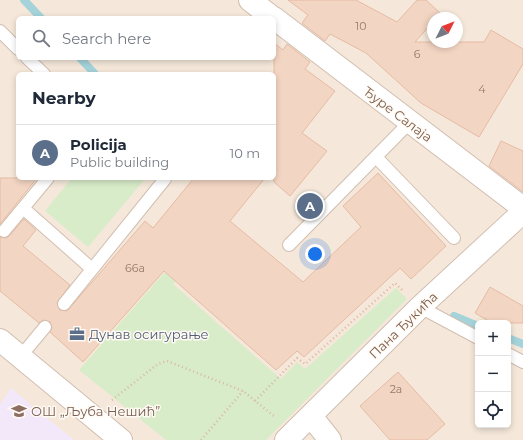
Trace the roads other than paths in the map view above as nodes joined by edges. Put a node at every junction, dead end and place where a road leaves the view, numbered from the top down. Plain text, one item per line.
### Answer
1 (250, 0) edge
2 (271, 16) edge
3 (276, 20) edge
4 (0, 31) edge
5 (16, 47) edge
6 (29, 60) edge
7 (42, 72) edge
8 (409, 122) junction
9 (376, 157) junction
10 (46, 180) edge
11 (164, 180) edge
12 (23, 208) junction
13 (523, 208) edge
14 (523, 212) edge
15 (4, 231) dead end
16 (454, 238) dead end
17 (289, 245) dead end
18 (92, 269) junction
19 (64, 304) dead end
20 (420, 307) junction
21 (44, 327) dead end
22 (475, 336) edge
23 (0, 340) edge
24 (511, 356) edge
25 (20, 357) junction
26 (523, 362) edge
27 (311, 416) junction
28 (290, 436) edge
29 (121, 440) edge
30 (330, 440) edge

1 - 2 street, Ђуре Салаја
3 - 8 street, Ђуре Салаја
4 - 5 lane
6 - 7 lane
8 - 9 lane
8 - 13 street, Ђуре Салаја
9 - 16 lane
9 - 17 lane
10 - 12 lane
11 - 18 lane
12 - 15 lane
12 - 18 lane
14 - 20 street, Пана Ђукића
18 - 19 lane
20 - 22 lane
20 - 27 street, Пана Ђукића
21 - 25 lane
23 - 25 street
24 - 26 lane
25 - 29 street
27 - 28 street, Пана Ђукића
27 - 30 street

